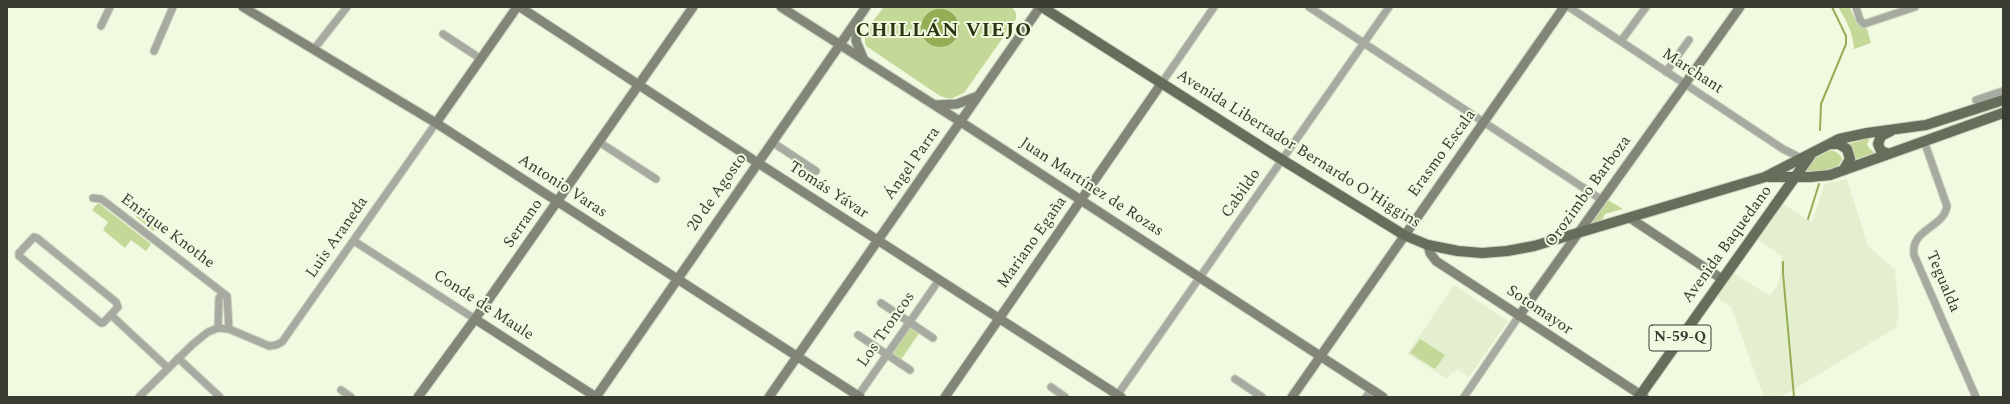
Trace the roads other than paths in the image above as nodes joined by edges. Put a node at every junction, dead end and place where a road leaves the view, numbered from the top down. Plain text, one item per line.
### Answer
1 (110, 7) edge
2 (173, 7) edge
3 (243, 7) edge
4 (346, 7) edge
5 (519, 7) edge
6 (693, 7) edge
7 (781, 7) edge
8 (866, 7) edge
9 (1041, 7) edge
10 (1214, 7) edge
11 (1309, 7) edge
12 (1389, 7) edge
13 (1564, 7) edge
14 (1569, 7) edge
15 (1646, 7) edge
16 (1740, 7) edge
17 (1856, 7) edge
18 (1915, 7) edge
19 (857, 21) junction
20 (101, 26) dead end
21 (443, 34) dead end
22 (1689, 40) dead end
23 (1621, 42) junction
24 (1364, 43) junction
25 (840, 45) junction
26 (314, 49) junction
27 (154, 51) dead end
28 (481, 58) junction
29 (864, 61) junction
30 (1666, 72) junction
31 (1161, 84) junction
32 (1685, 84) junction
33 (640, 85) junction
34 (2003, 91) edge
35 (979, 95) junction
36 (1976, 100) dead end
37 (1988, 100) junction
38 (2003, 100) edge
39 (933, 104) junction
40 (2003, 113) edge
41 (961, 122) junction
42 (1485, 122) junction
43 (436, 123) junction
44 (1891, 131) junction
45 (1924, 141) junction
46 (599, 142) junction
47 (772, 142) junction
48 (1830, 144) junction
49 (1817, 151) junction
50 (1889, 154) junction
51 (1801, 158) junction
52 (1283, 160) junction
53 (758, 163) junction
54 (1844, 169) junction
55 (816, 171) dead end
56 (1796, 176) junction
57 (1765, 177) junction
58 (656, 179) dead end
59 (93, 198) dead end
60 (1081, 200) junction
61 (1602, 200) junction
62 (558, 202) junction
63 (1630, 218) junction
64 (1578, 232) junction
65 (1404, 235) junction
66 (354, 241) junction
67 (878, 241) junction
68 (1428, 245) junction
69 (1200, 277) junction
70 (677, 279) junction
71 (1722, 279) junction
72 (939, 280) junction
73 (222, 292) junction
74 (881, 303) dead end
75 (111, 315) junction
76 (1519, 316) junction
77 (999, 318) junction
78 (475, 319) junction
79 (909, 322) junction
80 (218, 328) junction
81 (228, 328) junction
82 (858, 335) dead end
83 (932, 338) dead end
84 (886, 355) junction
85 (798, 356) junction
86 (1321, 356) junction
87 (178, 358) junction
88 (168, 368) junction
89 (910, 370) dead end
90 (1235, 379) dead end
91 (1051, 388) dead end
92 (341, 390) dead end
93 (1369, 393) edge
94 (215, 395) edge
95 (859, 396) edge
96 (1118, 396) edge
97 (1641, 396) edge
98 (139, 397) edge
99 (351, 397) edge
100 (418, 397) edge
101 (596, 397) edge
102 (769, 397) edge
103 (945, 397) edge
104 (1065, 397) edge
105 (1262, 397) edge
106 (1292, 397) edge
107 (1383, 397) edge
108 (1464, 397) edge
109 (1976, 397) edge

1 - 20 street
2 - 27 street
3 - 26 street, Antonio Varas
4 - 26 street
5 - 28 street, Luis Araneda
5 - 33 street, Tomás Yávar
6 - 33 street, Serrano
7 - 25 street, Juan Martínez de Rozas
8 - 19 street, 20 de Agosto
9 - 31 main road, Avenida Libertador Bernardo O'Higgins
9 - 35 street, Ángel Parra
10 - 31 street, Mariano Egaña
11 - 24 street
12 - 24 street, Cabildo
13 - 42 street, Erasmo Escala
14 - 23 street, Marchant
15 - 23 street
16 - 32 street, Orozimbo Barboza
17 - 18 street
19 - 25 street, 20 de Agosto
19 - 29 street
21 - 28 street
22 - 30 street
23 - 30 street, Marchant
24 - 42 street
24 - 52 street, Cabildo
25 - 29 street, Juan Martínez de Rozas
25 - 47 street, 20 de Agosto
26 - 43 street, Antonio Varas
28 - 43 street, Luis Araneda
29 - 39 street, Juan Martínez de Rozas
30 - 32 street, Marchant
31 - 52 main road, Avenida Libertador Bernardo O'Higgins
31 - 60 street, Mariano Egaña
32 - 51 street, Marchant
32 - 61 street, Orozimbo Barboza
33 - 46 street, Serrano
33 - 53 street, Tomás Yávar
34 - 37 street, Avenida Libertador Bernardo O'Higgins
35 - 39 street
35 - 41 street, Ángel Parra
36 - 37 street, Avenida Libertador Bernardo O'Higgins
37 - 38 main road, Avenida Libertador Bernardo O'Higgins
37 - 44 main road, Avenida Libertador Bernardo O'Higgins
39 - 41 street, Juan Martínez de Rozas
40 - 45 main road, Avenida Libertador Bernardo O'Higgins
41 - 60 street, Juan Martínez de Rozas
41 - 67 street, Ángel Parra
42 - 61 street
42 - 65 street, Erasmo Escala
43 - 62 street, Antonio Varas
43 - 66 street, Luis Araneda
44 - 48 main road, Avenida Libertador Bernardo O'Higgins
44 - 50 main road
45 - 50 main road, Avenida Libertador Bernardo O'Higgins
45 - 109 street, Tegualda
46 - 58 street
46 - 62 street, Serrano
47 - 53 street, 20 de Agosto
47 - 55 street
48 - 49 main road, Avenida Libertador Bernardo O'Higgins
48 - 54 main road
49 - 51 main road, Avenida Libertador Bernardo O'Higgins
49 - 56 main road, Avenida Baquedano
50 - 54 main road, Avenida Libertador Bernardo O'Higgins
51 - 57 main road, Avenida Libertador Bernardo O'Higgins
52 - 65 main road, Avenida Libertador Bernardo O'Higgins
52 - 69 street, Cabildo
53 - 67 street, Tomás Yávar
53 - 70 street, 20 de Agosto
54 - 56 main road, Avenida Libertador Bernardo O'Higgins
56 - 57 main road, Avenida Libertador Bernardo O'Higgins
56 - 71 main road, Avenida Baquedano / N-59-Q
57 - 63 main road, Avenida Libertador Bernardo O'Higgins
59 - 73 street, Enrique Knothe
60 - 69 street, Juan Martínez de Rozas
60 - 77 street, Mariano Egaña
61 - 64 street, Orozimbo Barboza
62 - 70 street, Antonio Varas
62 - 78 street, Serrano
63 - 64 main road, Avenida Libertador Bernardo O'Higgins
63 - 71 street
64 - 68 main road, Avenida Libertador Bernardo O'Higgins
64 - 76 street, Orozimbo Barboza
65 - 68 main road, Avenida Libertador Bernardo O'Higgins
65 - 86 street, Erasmo Escala
66 - 78 street, Conde de Maule
66 - 81 street, Luis Araneda
67 - 72 street, Tomás Yávar
67 - 85 street, Ángel Parra
68 - 76 street, Sotomayor
69 - 86 street, Juan Martínez de Rozas
69 - 96 street, Cabildo
70 - 85 street, Antonio Varas
70 - 101 street, 20 de Agosto
71 - 97 main road, Avenida Baquedano / N-59-Q
72 - 77 street, Tomás Yávar
72 - 79 street, Los Troncos
73 - 80 street
73 - 81 street
74 - 79 street
75 - 75 street
75 - 88 street
76 - 97 street, Sotomayor
76 - 108 street, Orozimbo Barboza
77 - 96 street, Tomás Yávar
77 - 103 street, Mariano Egaña
78 - 100 street, Serrano
78 - 101 street, Conde de Maule
79 - 83 street
79 - 84 street, Los Troncos
80 - 81 street, Luis Araneda
80 - 87 street, Luis Araneda
82 - 84 street
84 - 89 street
84 - 95 street, Los Troncos
85 - 95 street, Antonio Varas
85 - 102 street, Ángel Parra
86 - 93 street, Juan Martínez de Rozas
86 - 106 street, Erasmo Escala
87 - 88 street, Luis Araneda
87 - 94 street
88 - 98 street, Luis Araneda
90 - 105 street
91 - 104 street
92 - 99 street
93 - 107 street, Juan Martínez de Rozas

